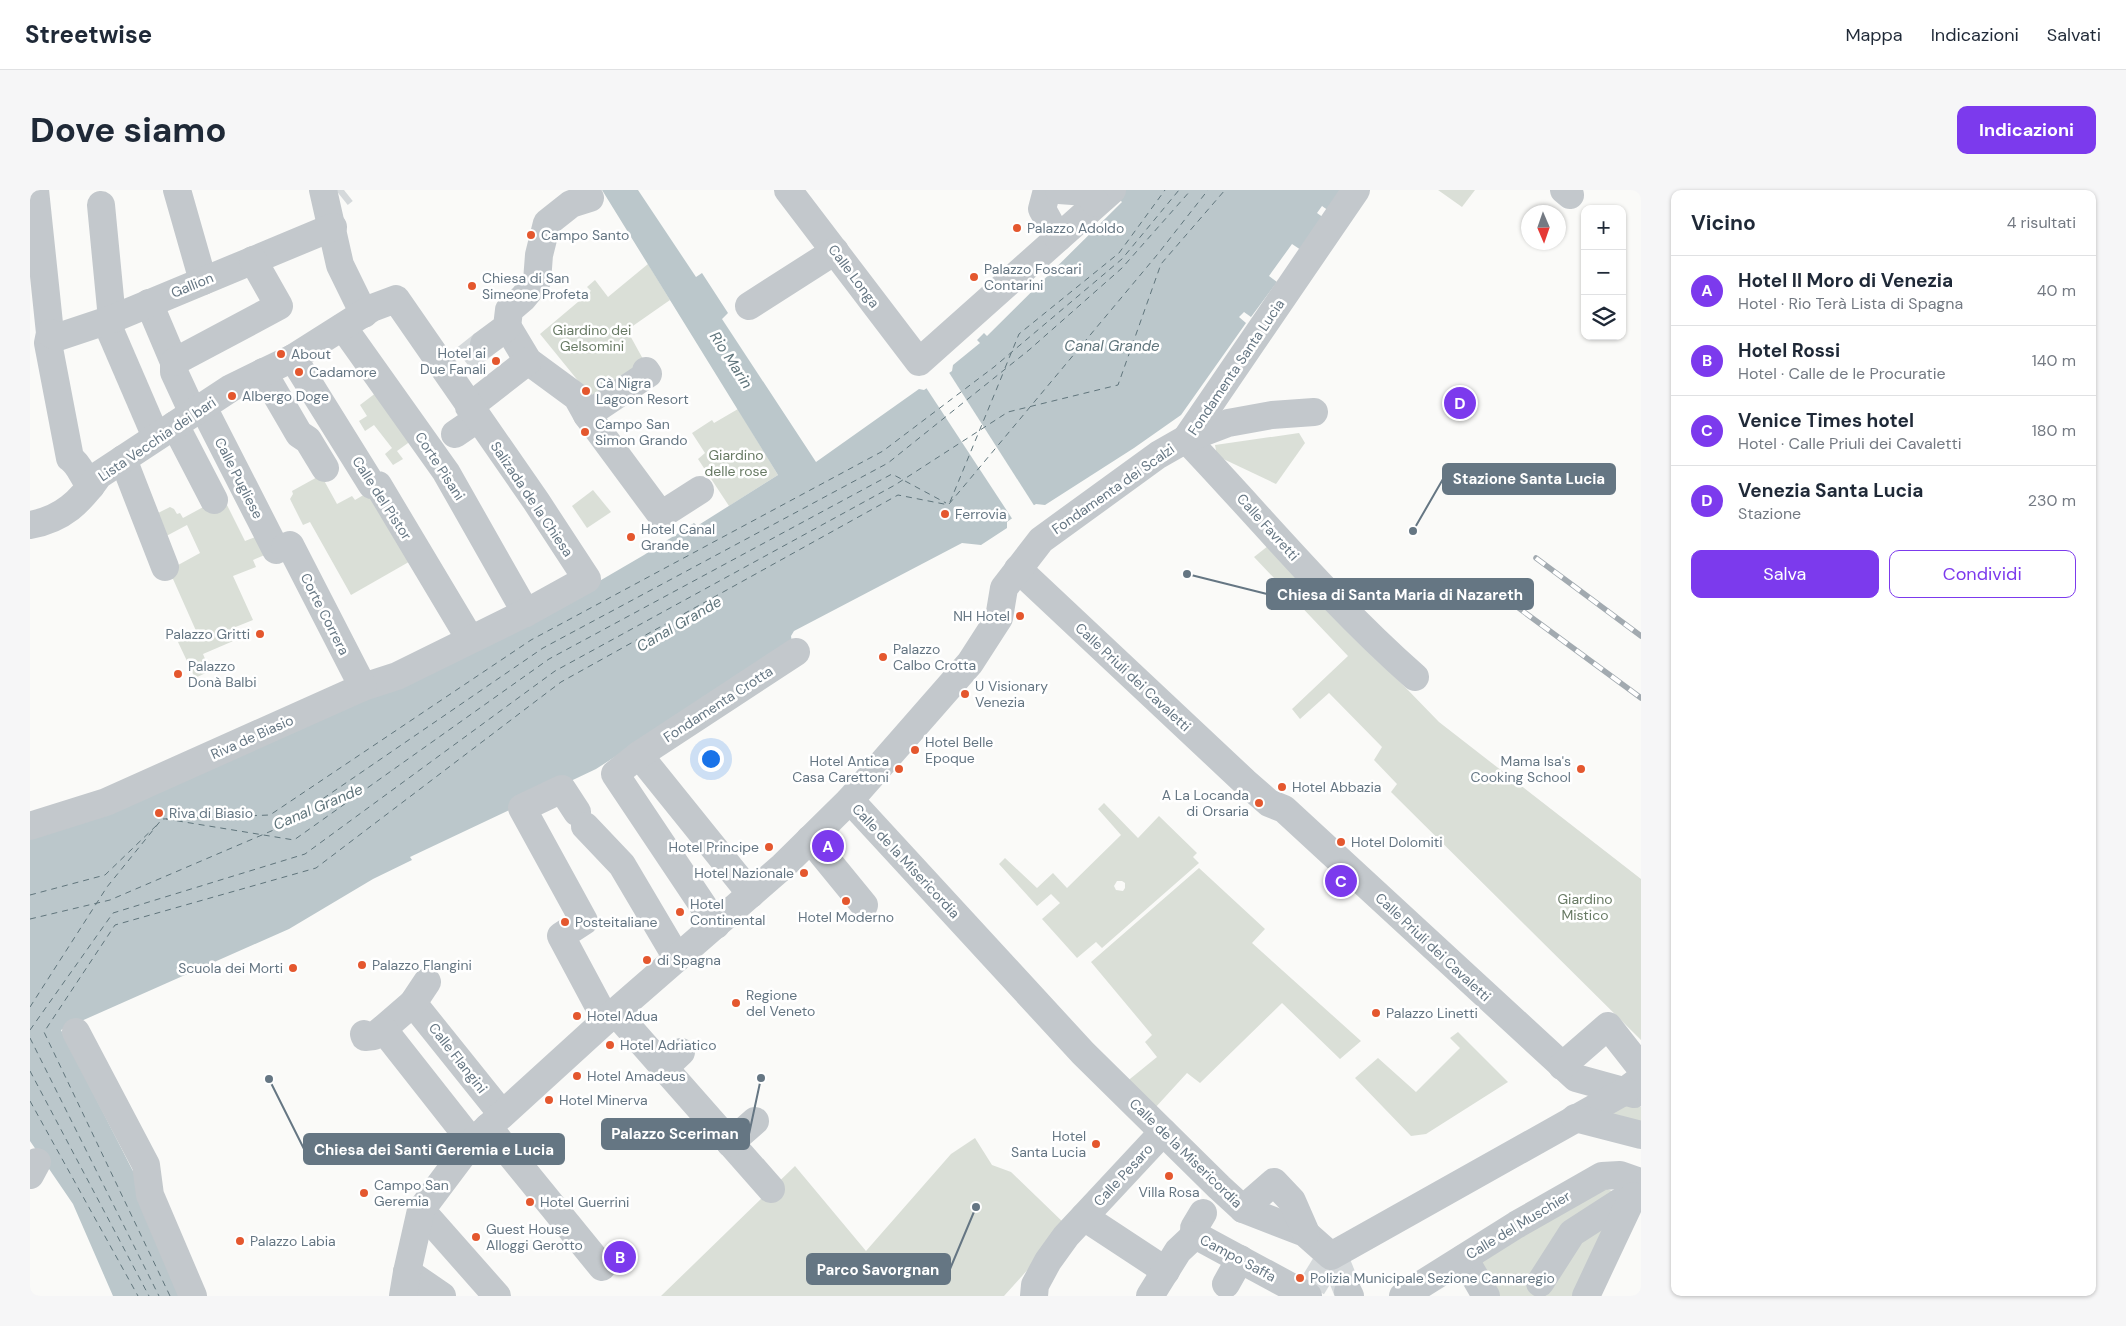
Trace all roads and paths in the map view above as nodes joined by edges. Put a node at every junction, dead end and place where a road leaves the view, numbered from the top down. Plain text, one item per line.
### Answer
1 (35, 190) edge
2 (177, 190) edge
3 (788, 190) edge
4 (1047, 190) edge
5 (1059, 190) edge
6 (1356, 190) edge
7 (1104, 196) edge
8 (580, 197) edge
9 (330, 204) edge
10 (101, 205) dead end
11 (1058, 238) junction
12 (834, 251) junction
13 (253, 260) junction
14 (203, 281) junction
15 (396, 298) joint
16 (149, 303) junction
17 (749, 306) dead end
18 (109, 320) junction
19 (353, 321) junction
20 (50, 333) junction
21 (293, 358) junction
22 (465, 359) junction
23 (174, 362) junction
24 (263, 372) junction
25 (647, 373) dead end
26 (583, 401) junction
27 (1314, 412) dead end
28 (473, 413) junction
29 (182, 421) junction
30 (455, 434) dead end
31 (1186, 439) junction
32 (123, 459) junction
33 (325, 468) dead end
34 (91, 486) junction
35 (700, 490) dead end
36 (214, 500) dead end
37 (30, 525) edge
38 (281, 549) joint
39 (165, 567) dead end
40 (1018, 569) junction
41 (587, 580) joint
42 (526, 612) junction
43 (470, 639) junction
44 (796, 652) dead end
45 (1415, 678) dead end
46 (363, 687) junction
47 (639, 755) junction
48 (850, 800) junction
49 (30, 826) edge
50 (810, 839) junction
51 (751, 894) junction
52 (864, 905) dead end
53 (716, 925) junction
54 (677, 958) junction
55 (610, 1016) junction
56 (76, 1032) dead end
57 (1562, 1066) junction
58 (1641, 1068) edge
59 (1636, 1089) edge
60 (1575, 1118) junction
61 (756, 1121) dead end
62 (485, 1130) junction
63 (1163, 1132) junction
64 (1641, 1135) edge
65 (730, 1143) junction
66 (771, 1189) dead end
67 (1638, 1199) edge
68 (1207, 1208) junction
69 (1243, 1209) junction
70 (421, 1210) junction
71 (1084, 1217) junction
72 (1306, 1233) junction
73 (1464, 1258) junction
74 (1240, 1259) junction
75 (602, 1267) dead end
76 (1166, 1271) junction
77 (1540, 1283) dead end
78 (405, 1284) edge
79 (1226, 1284) dead end
80 (1303, 1293) edge
81 (1412, 1293) edge
82 (193, 1296) edge
83 (442, 1296) edge
84 (497, 1296) edge
85 (1034, 1296) edge
86 (1150, 1296) edge
87 (1486, 1296) edge
88 (1586, 1296) edge

1 - 20 street
2 - 14 street
3 - 12 street, Calle Longa
4 - 11 street
5 - 7 street
6 - 31 street, Fondamenta Santa Lucia
7 - 11 street
8 - 22 street
9 - 13 street, Gallion
9 - 19 street, Corte Pisani
10 - 18 street
11 - 12 street, Calle Longa
12 - 17 street
13 - 14 street, Gallion
13 - 23 street
14 - 16 street, Gallion
15 - 19 street, Lista Vecchia dei bari
15 - 22 street, Salizada de la Chiesa
16 - 18 street, Gallion
16 - 23 street
18 - 20 street, Gallion
18 - 29 street
19 - 21 street, Lista Vecchia dei bari
19 - 42 street, Corte Pisani
20 - 34 street
21 - 24 street, Lista Vecchia dei bari
21 - 43 street, Calle del Pistor
22 - 28 street, Salizada de la Chiesa
23 - 29 street
24 - 29 street, Lista Vecchia dei bari
24 - 33 street
25 - 26 street
26 - 28 street
26 - 35 street
27 - 31 street, Fondamenta Santa Lucia
28 - 30 street
28 - 41 street, Salizada de la Chiesa
29 - 32 street, Lista Vecchia dei bari
29 - 36 street
29 - 38 street, Calle Pugliese
31 - 40 street, Fondamenta dei Scalzi
31 - 45 street, Calle Favretti
32 - 34 street, Lista Vecchia dei bari
32 - 39 street
34 - 37 street, Lista Vecchia dei bari
38 - 46 street, Corte Correra
40 - 48 street, Fondamenta dei Scalzi
40 - 57 street, Calle Priuli dei Cavaletti
41 - 42 street, Riva de Biasio
42 - 43 street, Riva de Biasio
43 - 46 street, Riva de Biasio
44 - 47 street, Fondamenta Crotta
46 - 49 street, Riva de Biasio
47 - 51 street
47 - 53 street, Fondamenta Crotta
48 - 50 street, Fondamenta dei Scalzi
48 - 63 street, Calle de la Misericordia
50 - 51 street, Fondamenta dei Scalzi
50 - 52 street
51 - 53 street, Fondamenta dei Scalzi
53 - 54 street, Fondamenta dei Scalzi
54 - 55 street, Fondamenta dei Scalzi
54 - 55 street
55 - 62 street, Fondamenta dei Scalzi
55 - 65 street
56 - 82 street
57 - 58 street
57 - 59 street, Calle Priuli dei Cavaletti
59 - 60 street, Calle de la Misericordia
60 - 64 street
60 - 72 street, Calle de la Misericordia
61 - 65 street
62 - 62 street, Calle Flangini
62 - 70 street
62 - 75 street
63 - 68 street, Calle de la Misericordia
63 - 71 street, Calle Pesaro
65 - 66 street
67 - 73 street, Calle del Muschier
67 - 77 street
67 - 88 street
68 - 69 street, Calle de la Misericordia
68 - 74 street, Campo Saffa
68 - 76 street
69 - 72 street, Calle de la Misericordia
69 - 72 street
70 - 78 street
70 - 84 street
71 - 76 street
71 - 85 street, Calle Pesaro
73 - 81 street, Calle del Muschier
73 - 87 street
74 - 79 street
74 - 80 street, Campo Saffa
76 - 86 street
78 - 83 street

